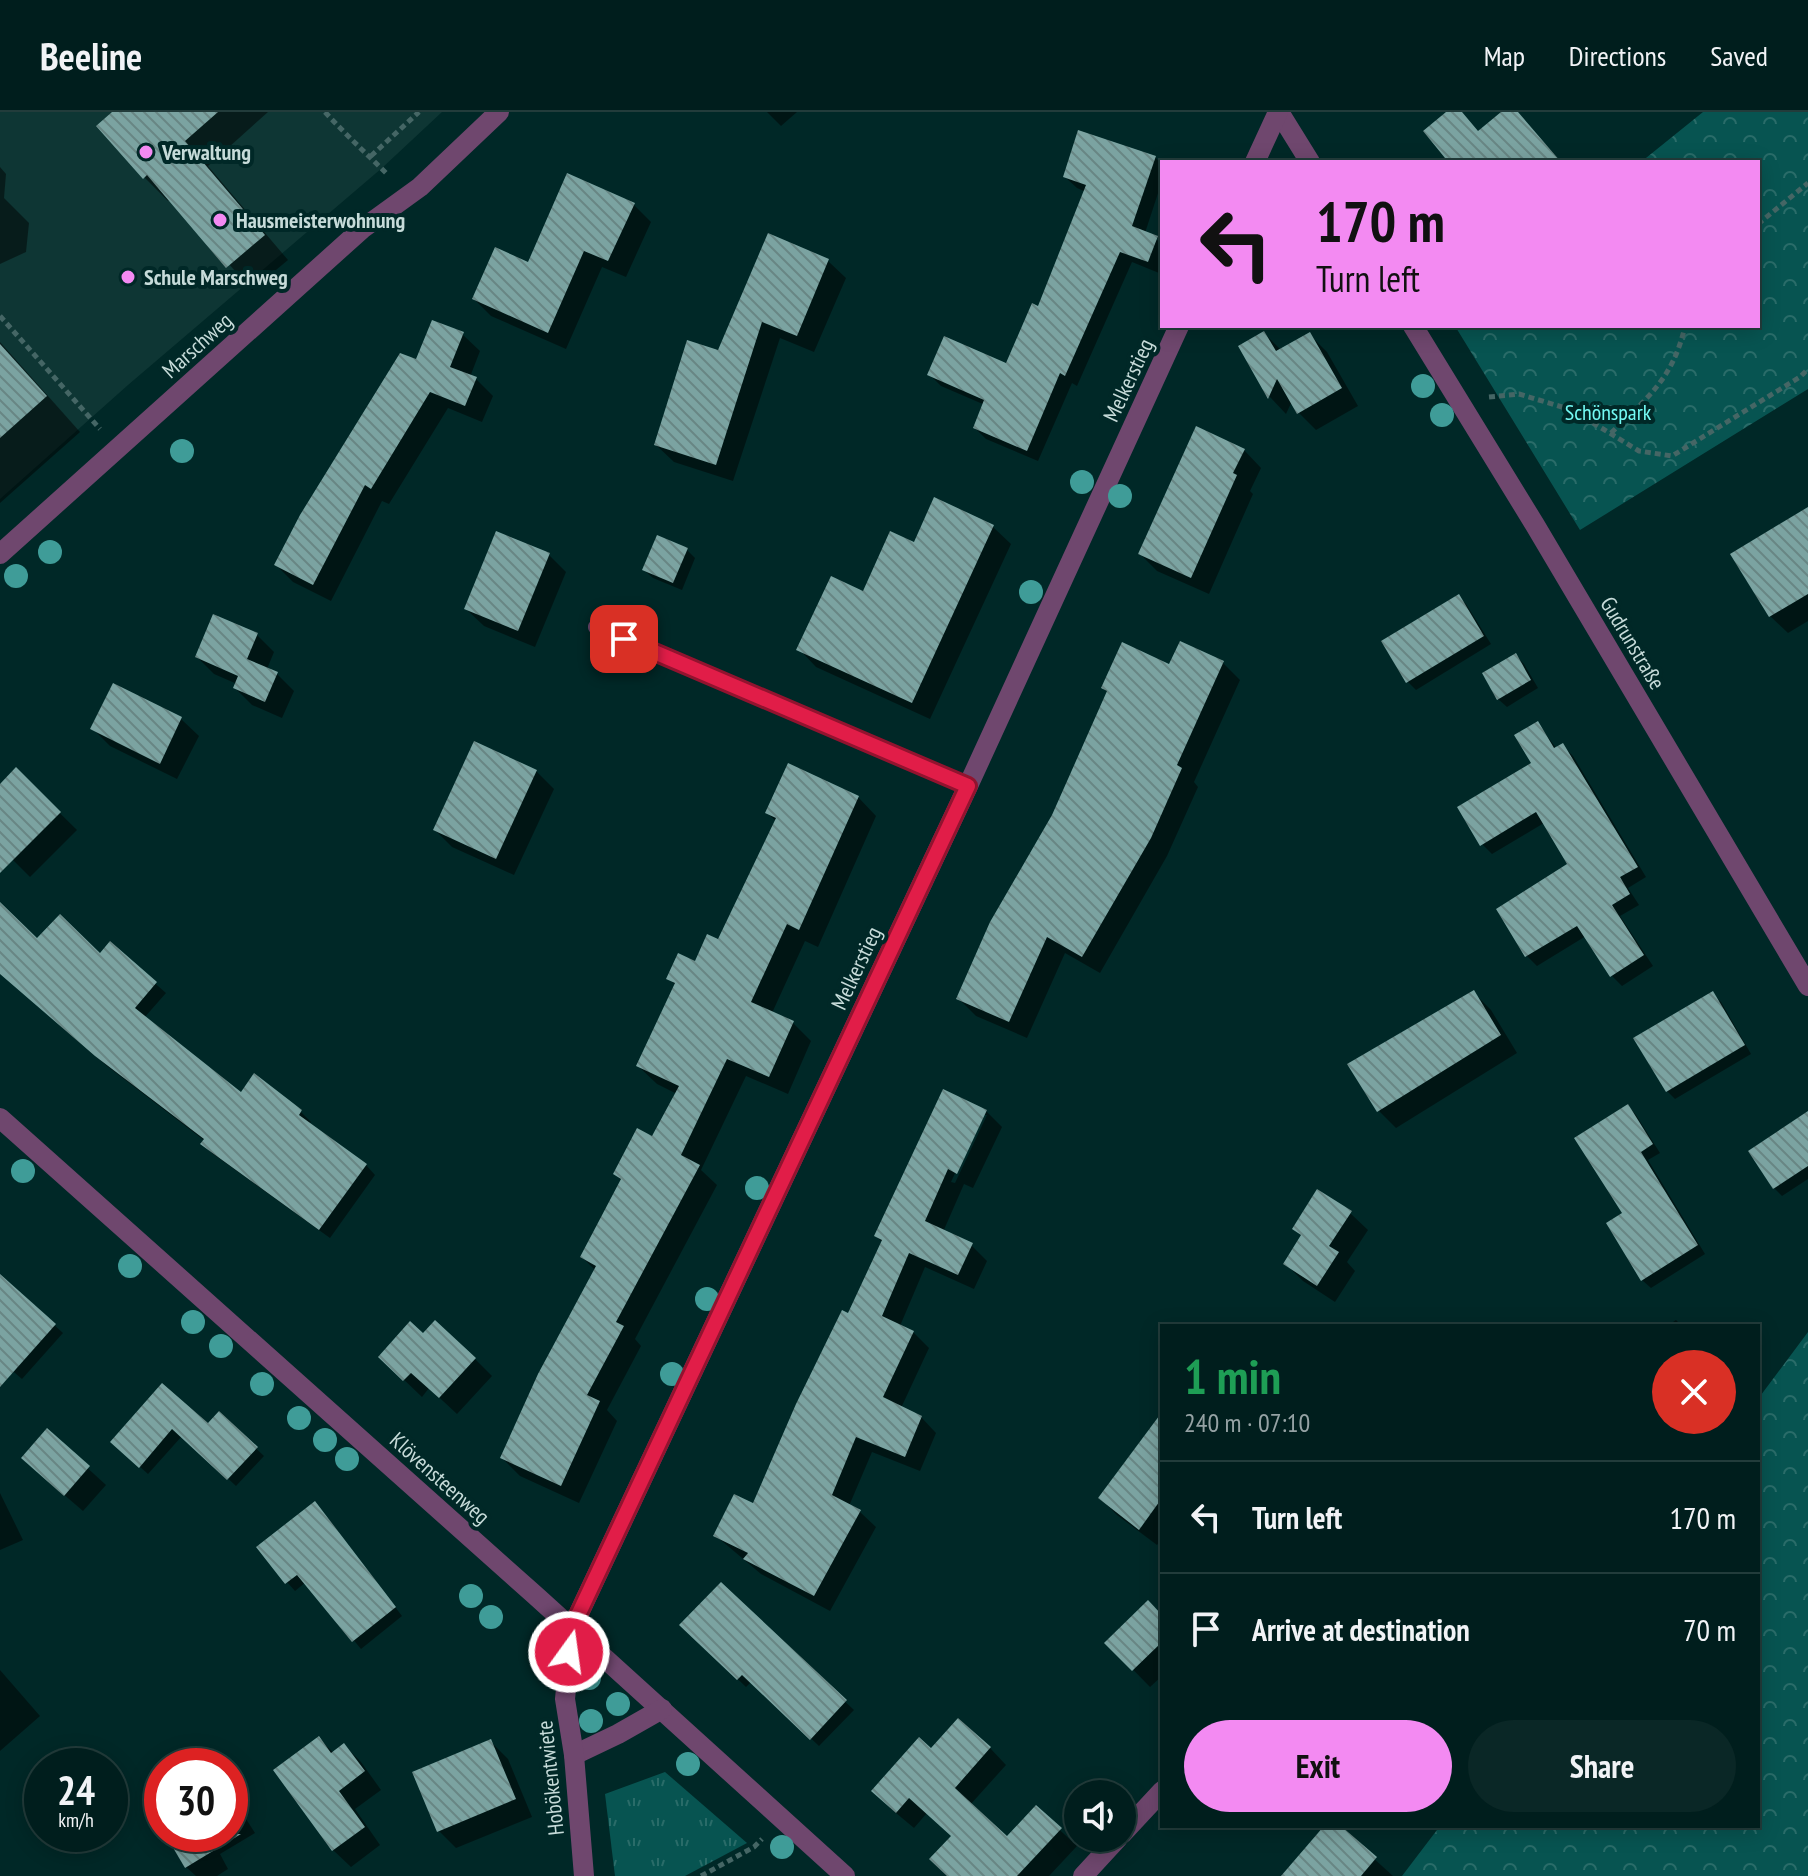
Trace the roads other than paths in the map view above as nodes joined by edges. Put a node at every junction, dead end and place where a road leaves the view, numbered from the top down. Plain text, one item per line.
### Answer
1 (499, 112) edge
2 (1278, 112) edge
3 (1256, 160) edge
4 (1309, 160) edge
5 (1178, 328) edge
6 (1414, 328) edge
7 (0, 554) edge
8 (596, 627) dead end
9 (968, 786) junction
10 (1808, 986) edge
11 (0, 1118) edge
12 (572, 1628) junction
13 (662, 1709) junction
14 (574, 1755) junction
15 (1160, 1793) edge
16 (1136, 1819) edge
17 (1105, 1852) edge
18 (584, 1876) edge
19 (845, 1876) edge
20 (1083, 1876) edge

1 - 7 street, Marschweg
2 - 3 street
2 - 4 street
5 - 9 street, Melkerstieg
6 - 10 street, Gudrunstraße
8 - 9 lane
9 - 12 street, Melkerstieg
11 - 12 street, Klövensteenweg
12 - 13 street, Klövensteenweg
12 - 14 street, Hobökentwiete
13 - 14 street
13 - 19 street, Klövensteenweg
14 - 18 street, Hobökentwiete
15 - 16 street
17 - 20 street

